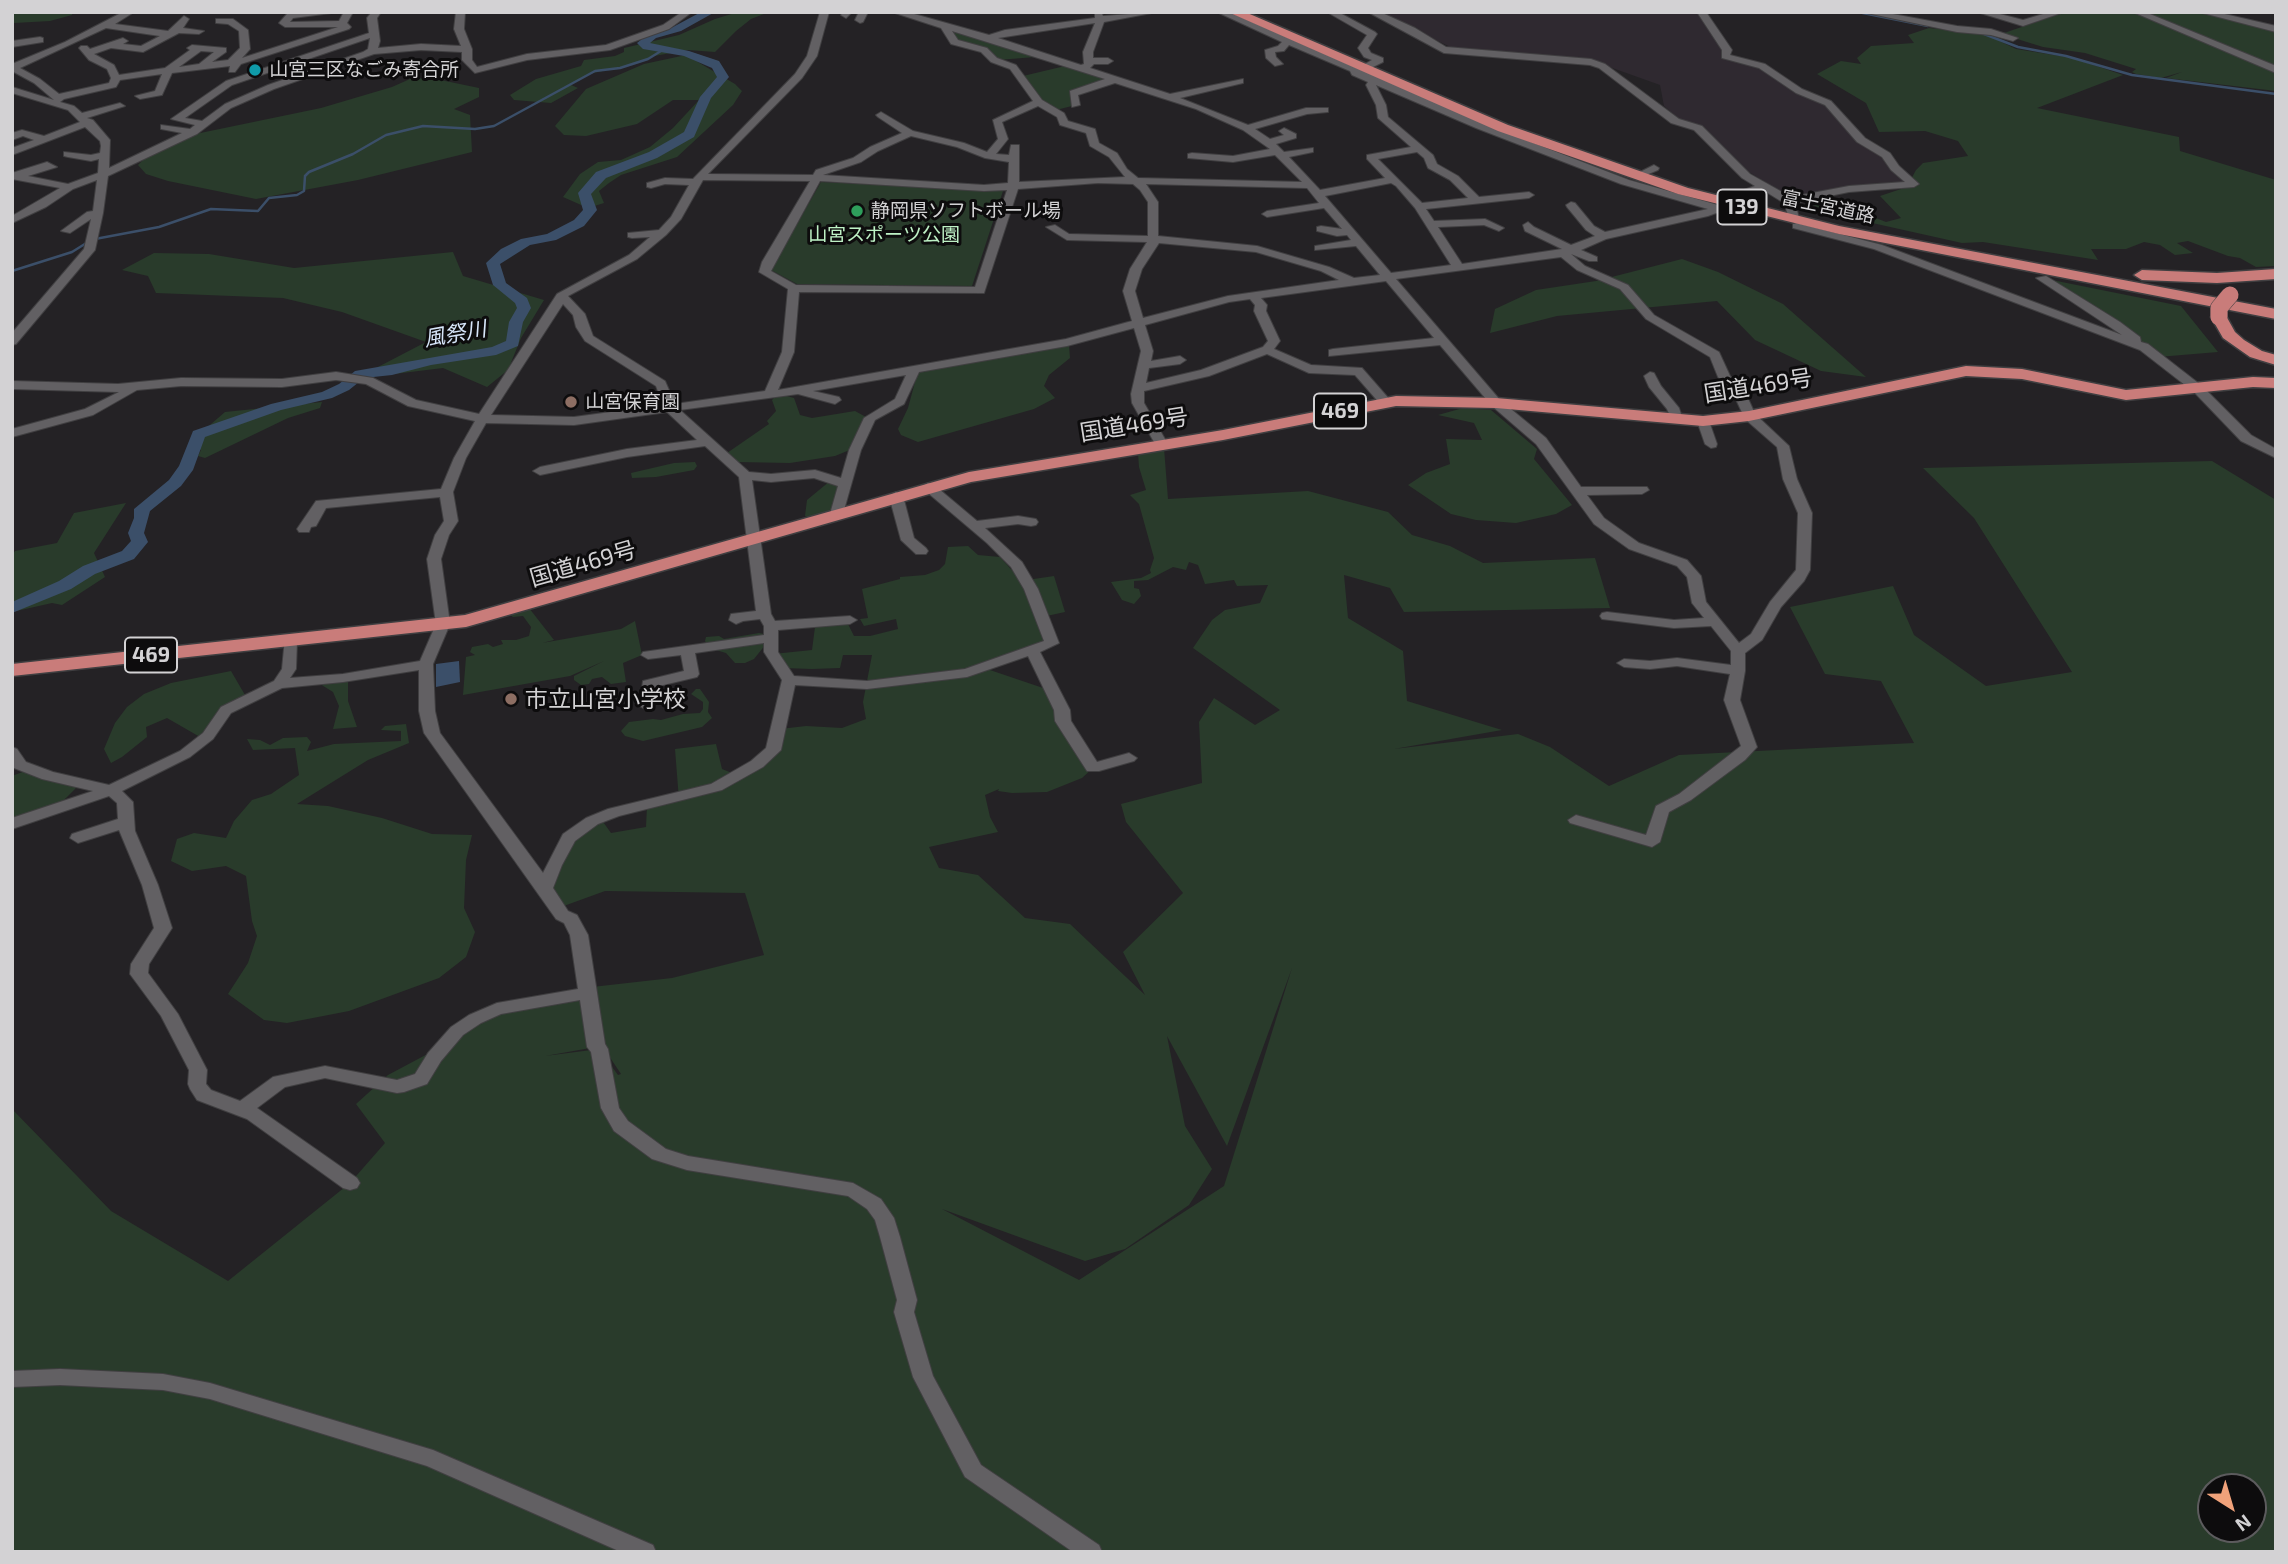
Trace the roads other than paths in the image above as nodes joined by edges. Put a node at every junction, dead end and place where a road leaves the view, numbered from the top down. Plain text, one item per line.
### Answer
1 (130, 12) edge
2 (335, 12) edge
3 (349, 12) edge
4 (377, 12) edge
5 (461, 12) edge
6 (688, 12) edge
7 (825, 12) edge
8 (896, 12) edge
9 (1092, 12) edge
10 (1153, 12) edge
11 (1221, 12) edge
12 (1234, 12) edge
13 (1331, 12) edge
14 (1372, 12) edge
15 (1701, 12) edge
16 (1866, 12) edge
17 (1981, 12) edge
18 (2060, 12) edge
19 (2137, 12) edge
20 (2202, 12) edge
21 (1017, 16) dead end
22 (1099, 16) edge
23 (120, 19) junction
24 (184, 19) dead end
25 (219, 21) dead end
26 (937, 23) edge
27 (106, 25) junction
28 (344, 25) junction
29 (130, 28) junction
30 (1088, 29) junction
31 (2276, 29) edge
32 (144, 30) junction
33 (1028, 30) junction
34 (199, 31) dead end
35 (373, 31) junction
36 (173, 32) junction
37 (989, 38) junction
38 (2013, 38) dead end
39 (79, 39) junction
40 (40, 40) dead end
41 (1287, 41) junction
42 (297, 43) junction
43 (12, 44) edge
44 (114, 46) junction
45 (192, 46) junction
46 (467, 49) junction
47 (322, 51) junction
48 (372, 51) junction
49 (88, 53) junction
50 (173, 54) dead end
51 (12, 55) edge
52 (36, 57) junction
53 (1108, 61) dead end
54 (56, 62) dead end
55 (235, 62) junction
56 (1278, 64) dead end
57 (206, 65) junction
58 (1085, 65) junction
59 (1368, 66) dead end
60 (13, 67) edge
61 (169, 69) junction
62 (2276, 71) edge
63 (244, 77) junction
64 (116, 78) junction
65 (202, 80) dead end
66 (1113, 80) junction
67 (1240, 81) dead end
68 (1373, 81) junction
69 (271, 87) junction
70 (12, 90) edge
71 (140, 96) dead end
72 (1169, 98) junction
73 (96, 101) dead end
74 (56, 102) junction
75 (1039, 102) junction
76 (25, 104) dead end
77 (1075, 105) dead end
78 (120, 106) dead end
79 (1325, 110) dead end
80 (881, 115) dead end
81 (84, 118) junction
82 (57, 122) dead end
83 (204, 124) junction
84 (165, 127) dead end
85 (1247, 128) junction
86 (193, 132) junction
87 (910, 133) junction
88 (1293, 135) dead end
89 (12, 137) edge
90 (43, 139) junction
91 (1408, 139) junction
92 (1391, 141) dead end
93 (1420, 149) junction
94 (1277, 150) junction
95 (1309, 150) dead end
96 (12, 152) edge
97 (68, 154) dead end
98 (104, 155) junction
99 (989, 156) junction
100 (1192, 156) dead end
101 (52, 167) dead end
102 (1654, 168) dead end
103 (100, 175) junction
104 (15, 176) edge
105 (815, 178) junction
106 (1631, 179) junction
107 (697, 180) junction
108 (1135, 180) junction
109 (1392, 180) junction
110 (651, 185) dead end
111 (68, 187) junction
112 (1762, 187) junction
113 (1013, 188) junction
114 (1312, 190) junction
115 (1529, 195) dead end
116 (1476, 200) junction
117 (1789, 201) junction
118 (1326, 205) junction
119 (1572, 205) dead end
120 (1727, 205) junction
121 (1419, 206) junction
122 (98, 214) junction
123 (1267, 214) dead end
124 (12, 220) edge
125 (1801, 223) junction
126 (1429, 224) junction
127 (1528, 225) dead end
128 (1051, 227) dead end
129 (1499, 228) dead end
130 (1321, 229) dead end
131 (66, 231) dead end
132 (1349, 232) junction
133 (662, 233) junction
134 (632, 235) dead end
135 (1603, 236) junction
136 (1153, 239) junction
137 (1358, 242) junction
138 (1319, 248) dead end
139 (1486, 251) dead end
140 (1567, 251) junction
141 (1593, 259) dead end
142 (1492, 264) junction
143 (1459, 268) junction
144 (2066, 274) junction
145 (2276, 274) edge
146 (1388, 276) junction
147 (2042, 278) dead end
148 (1350, 281) junction
149 (2276, 281) edge
150 (793, 288) junction
151 (1213, 288) dead end
152 (1253, 295) junction
153 (561, 296) junction
154 (1227, 299) junction
155 (2276, 314) edge
156 (2276, 321) edge
157 (1139, 324) junction
158 (12, 341) edge
159 (1441, 341) junction
160 (2144, 347) junction
161 (1267, 350) junction
162 (1333, 353) dead end
163 (2276, 358) edge
164 (1180, 360) dead end
165 (1145, 365) junction
166 (914, 370) junction
167 (1650, 376) dead end
168 (2276, 383) edge
169 (12, 385) edge
170 (137, 387) junction
171 (1139, 388) junction
172 (2197, 389) junction
173 (795, 391) junction
174 (770, 394) junction
175 (835, 400) dead end
176 (1386, 402) junction
177 (1496, 403) junction
178 (671, 409) junction
179 (1749, 416) junction
180 (481, 419) junction
181 (1677, 419) junction
182 (1703, 421) junction
183 (12, 432) edge
184 (708, 442) junction
185 (1711, 444) dead end
186 (1163, 446) junction
187 (2276, 454) edge
188 (540, 471) dead end
189 (745, 476) junction
190 (845, 484) junction
191 (928, 487) junction
192 (1642, 490) dead end
193 (1578, 491) junction
194 (446, 492) junction
195 (897, 496) junction
196 (837, 514) junction
197 (1031, 522) dead end
198 (974, 524) junction
199 (303, 528) dead end
200 (754, 539) junction
201 (921, 551) dead end
202 (1607, 616) dead end
203 (736, 620) dead end
204 (850, 621) dead end
205 (1714, 622) junction
206 (443, 624) junction
207 (768, 626) junction
208 (290, 641) junction
209 (687, 650) junction
210 (1738, 651) junction
211 (1033, 652) junction
212 (648, 655) dead end
213 (1624, 663) dead end
214 (426, 664) junction
215 (12, 670) edge
216 (1738, 671) junction
217 (789, 680) junction
218 (279, 684) junction
219 (643, 703) dead end
220 (12, 752) edge
221 (1129, 758) dead end
222 (111, 790) junction
223 (1576, 820) dead end
224 (125, 822) junction
225 (12, 824) edge
226 (78, 838) dead end
227 (545, 888) junction
228 (589, 993) junction
229 (242, 1109) junction
230 (350, 1183) dead end
231 (12, 1379) edge
232 (645, 1552) edge
233 (1091, 1552) edge

1 - 23 street
2 - 28 street
3 - 28 street
4 - 35 street
5 - 46 street
6 - 46 street
7 - 107 street
8 - 26 street
9 - 30 street
10 - 22 street
11 - 41 street
12 - 125 highway, 富士宮道路 / 139
13 - 59 street
14 - 112 street
15 - 117 street
16 - 38 street
17 - 18 street
19 - 62 street
20 - 31 street
21 - 33 street
22 - 30 street
23 - 27 street
23 - 29 street
24 - 36 street
25 - 55 street
26 - 37 street
26 - 75 street
27 - 29 street
27 - 39 street
28 - 35 street
28 - 42 street
29 - 32 street
30 - 33 street
30 - 58 street
32 - 36 street
32 - 44 street
33 - 37 street
34 - 36 street
35 - 47 street
35 - 48 street
36 - 44 street
37 - 58 street
39 - 49 street
39 - 52 street
40 - 43 street
41 - 56 street
41 - 68 street
42 - 47 street
42 - 55 street
44 - 49 street
45 - 50 street
45 - 57 street
45 - 61 street
46 - 48 street
47 - 63 street
48 - 69 street
49 - 64 street
51 - 52 street
52 - 54 street
52 - 60 street
53 - 58 street
55 - 57 street
55 - 63 street
57 - 61 street
57 - 65 street
58 - 66 street
60 - 74 street
61 - 64 street
61 - 71 street
63 - 69 street
63 - 83 street
64 - 74 street
66 - 72 street
66 - 77 street
67 - 72 street
68 - 91 street
68 - 106 street
69 - 83 street
70 - 74 street
72 - 85 street
73 - 74 street
74 - 76 street
74 - 81 street
75 - 99 street
75 - 108 street
78 - 81 street
79 - 85 street
80 - 87 street
81 - 82 street
81 - 90 street
81 - 98 street
83 - 86 street
84 - 86 street
85 - 94 street
86 - 103 street
87 - 99 street
87 - 105 street
88 - 94 street
89 - 90 street
90 - 96 street
91 - 92 street
91 - 93 street
93 - 109 street
93 - 116 street
94 - 95 street
94 - 100 street
94 - 114 street
97 - 98 street
98 - 103 street
99 - 113 street
101 - 104 street
102 - 106 street
103 - 111 street
103 - 122 street
104 - 111 street
105 - 107 street
105 - 113 street
105 - 150 street
106 - 120 street
107 - 110 street
107 - 133 street
108 - 113 street
108 - 114 street
108 - 136 street
109 - 114 street
109 - 121 street
111 - 124 street
112 - 117 street
112 - 120 street
113 - 150 street
114 - 118 street
115 - 116 street
116 - 121 street
117 - 125 street
118 - 123 street
118 - 132 street
119 - 135 street
120 - 135 street
121 - 126 street
122 - 131 street
122 - 158 street
125 - 144 highway, 富士宮道路 / 139
125 - 145 highway
125 - 160 street
126 - 129 street
126 - 143 street
127 - 140 street
128 - 136 street
130 - 132 street
132 - 137 street
133 - 134 street
133 - 153 street
135 - 140 street
136 - 148 street
136 - 157 street
137 - 138 street
137 - 146 street
139 - 142 street
140 - 141 street
140 - 142 street
140 - 179 street
142 - 143 street
143 - 146 street
144 - 155 highway, 富士宮道路 / 139
144 - 156 highway
146 - 148 street
146 - 159 street
147 - 160 street
148 - 152 street
149 - 163 highway, bridge
150 - 174 street
151 - 154 street
152 - 154 street
152 - 161 street
153 - 178 street
153 - 180 street
154 - 157 street
157 - 165 street
157 - 166 street
159 - 162 street
159 - 177 street
160 - 172 street
161 - 171 street
161 - 176 street
164 - 165 street
165 - 171 street
166 - 173 street
166 - 190 street
167 - 181 street
168 - 172 highway, 国道469号 / 469
169 - 170 street
170 - 180 street
170 - 183 street
171 - 186 street
172 - 179 highway, 国道469号 / 469
172 - 187 street
173 - 174 street
173 - 175 street
174 - 178 street
176 - 177 highway, 国道469号 / 469
176 - 186 highway, 国道469号 / 469
177 - 181 highway, 国道469号 / 469
177 - 193 street
178 - 180 street
178 - 184 street
179 - 182 highway, 国道469号 / 469
179 - 210 street
180 - 194 street
181 - 182 highway, 国道469号 / 469
182 - 185 street
184 - 188 street
184 - 189 street
186 - 191 highway, 国道469号 / 469
189 - 190 street
189 - 200 street
190 - 196 street
191 - 195 highway, 国道469号 / 469
191 - 198 street
192 - 193 street
193 - 205 street
194 - 199 street
194 - 206 street
195 - 196 highway, 国道469号 / 469
195 - 201 street
196 - 200 highway, 国道469号 / 469
197 - 198 street
198 - 211 street
200 - 206 highway, 国道469号 / 469
200 - 207 street
202 - 205 street
203 - 207 street
204 - 207 street
205 - 210 street
206 - 208 highway, 国道469号 / 469
206 - 214 street
207 - 209 street
207 - 217 street
208 - 215 highway, 国道469号 / 469
208 - 218 street
209 - 212 street
209 - 219 street
210 - 216 street
211 - 217 street
211 - 221 street
213 - 216 street
214 - 218 street
214 - 227 street
216 - 223 street
217 - 227 street
218 - 222 street
220 - 222 street
222 - 224 street
222 - 225 street
224 - 226 street
224 - 229 street
227 - 228 street
228 - 229 street
228 - 233 street
229 - 230 street
231 - 232 street

